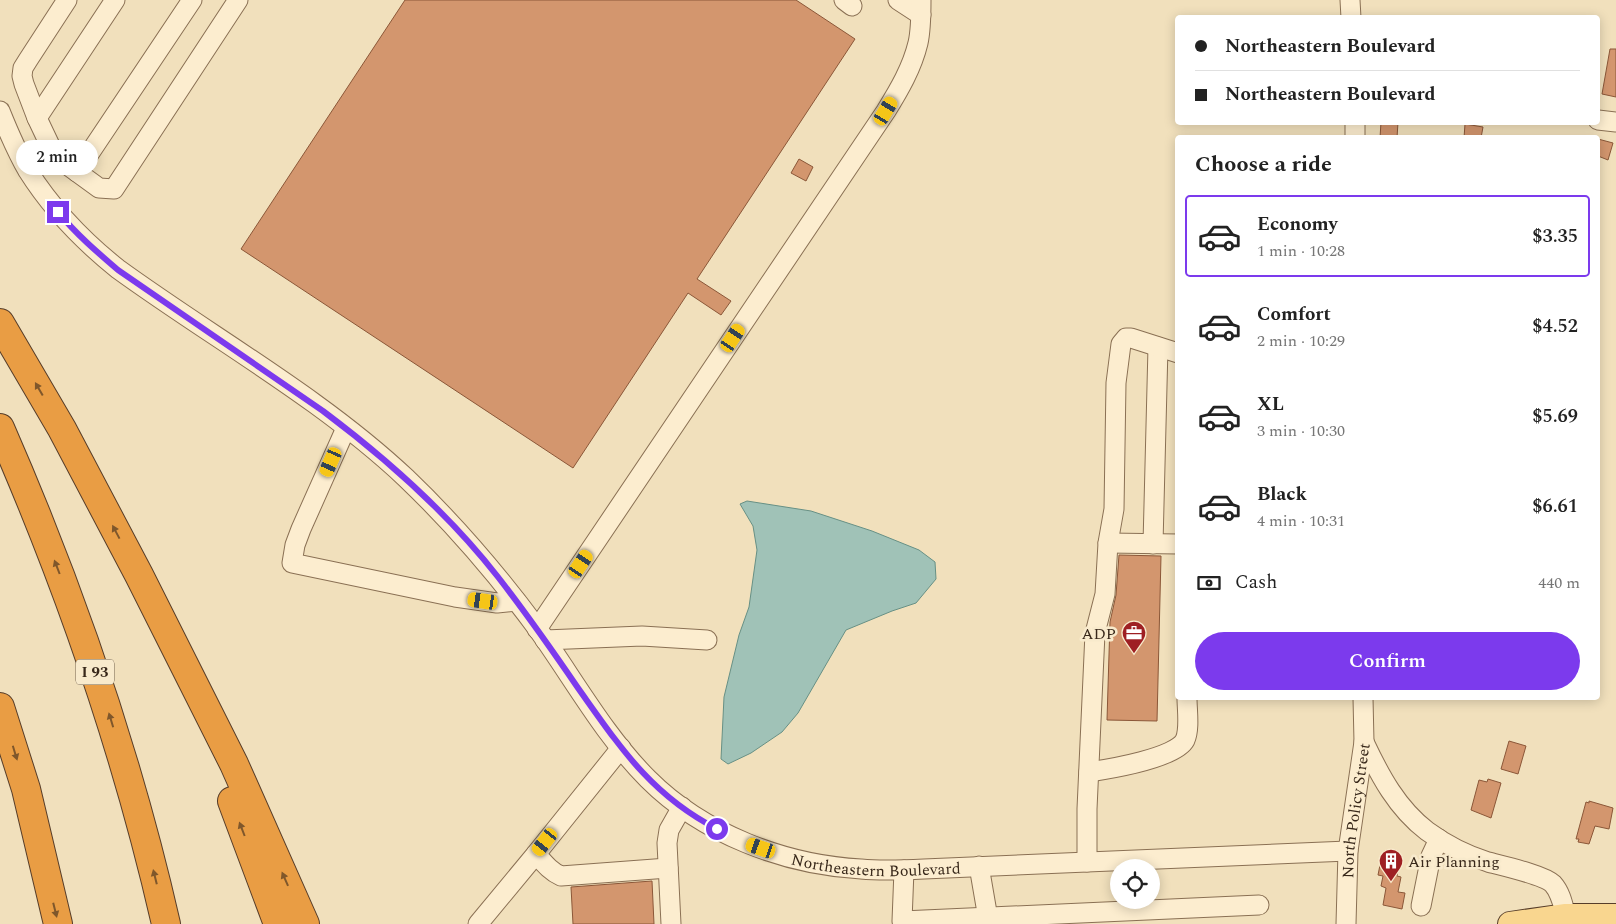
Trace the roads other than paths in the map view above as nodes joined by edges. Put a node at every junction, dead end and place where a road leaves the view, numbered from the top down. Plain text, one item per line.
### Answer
1 (67, 0) edge
2 (115, 0) edge
3 (192, 0) edge
4 (238, 0) edge
5 (898, 0) edge
6 (1350, 0) edge
7 (921, 7) edge
8 (1351, 15) edge
9 (0, 111) edge
10 (37, 118) junction
11 (1600, 120) edge
12 (1616, 122) edge
13 (54, 156) junction
14 (28, 170) junction
15 (77, 172) junction
16 (0, 323) edge
17 (1158, 347) junction
18 (1175, 353) edge
19 (0, 428) edge
20 (346, 428) junction
21 (1108, 543) junction
22 (1153, 544) junction
23 (1175, 544) edge
24 (139, 575) junction
25 (516, 601) junction
26 (541, 634) junction
27 (707, 640) dead end
28 (1187, 700) edge
29 (1363, 700) edge
30 (0, 707) edge
31 (1364, 742) junction
32 (621, 748) junction
33 (1090, 772) junction
34 (682, 807) junction
35 (1439, 839) junction
36 (1348, 851) junction
37 (536, 854) junction
38 (1087, 862) junction
39 (979, 866) junction
40 (668, 868) junction
41 (904, 870) junction
42 (1258, 905) dead end
43 (1420, 906) dead end
44 (1192, 916) edge
45 (1566, 916) junction
46 (1616, 916) edge
47 (988, 920) edge
48 (901, 922) edge
49 (58, 924) edge
50 (166, 924) edge
51 (278, 924) edge
52 (305, 924) edge
53 (478, 924) edge
54 (671, 924) edge
55 (1346, 924) edge
56 (1510, 924) edge

1 - 10 street
2 - 10 street
3 - 15 street
4 - 15 street
5 - 7 street
6 - 8 street
7 - 26 street
9 - 14 street, Northeastern Boulevard
10 - 13 street
11 - 12 street
13 - 14 street
13 - 15 street
14 - 20 street, Northeastern Boulevard
24 -> 16 highway
17 - 18 street
17 - 21 street
17 - 22 street
50 -> 19 highway, I 93
20 - 25 street, Northeastern Boulevard
20 - 25 street
21 - 22 street
21 - 33 street
22 - 23 street
51 -> 24 highway
52 -> 24 highway
25 - 26 street, Northeastern Boulevard
26 - 27 street
26 - 32 street, Northeastern Boulevard
28 - 33 street
29 - 31 street, North Policy Street
30 -> 49 highway
31 - 35 street
31 - 36 street, North Policy Street
32 - 34 street, Northeastern Boulevard
32 - 37 street
33 - 38 street
34 - 40 street
34 - 41 street, Northeastern Boulevard
35 - 43 street
35 - 45 street
36 - 38 street, Northeastern Boulevard
36 - 55 street, North Policy Street
37 - 40 street
37 - 53 street
38 - 39 street, Northeastern Boulevard
39 - 41 street, Northeastern Boulevard
39 - 47 street
40 - 54 street
41 - 48 street
42 - 44 street
44 - 47 street
45 - 46 main road
45 - 56 main road
47 - 48 street

